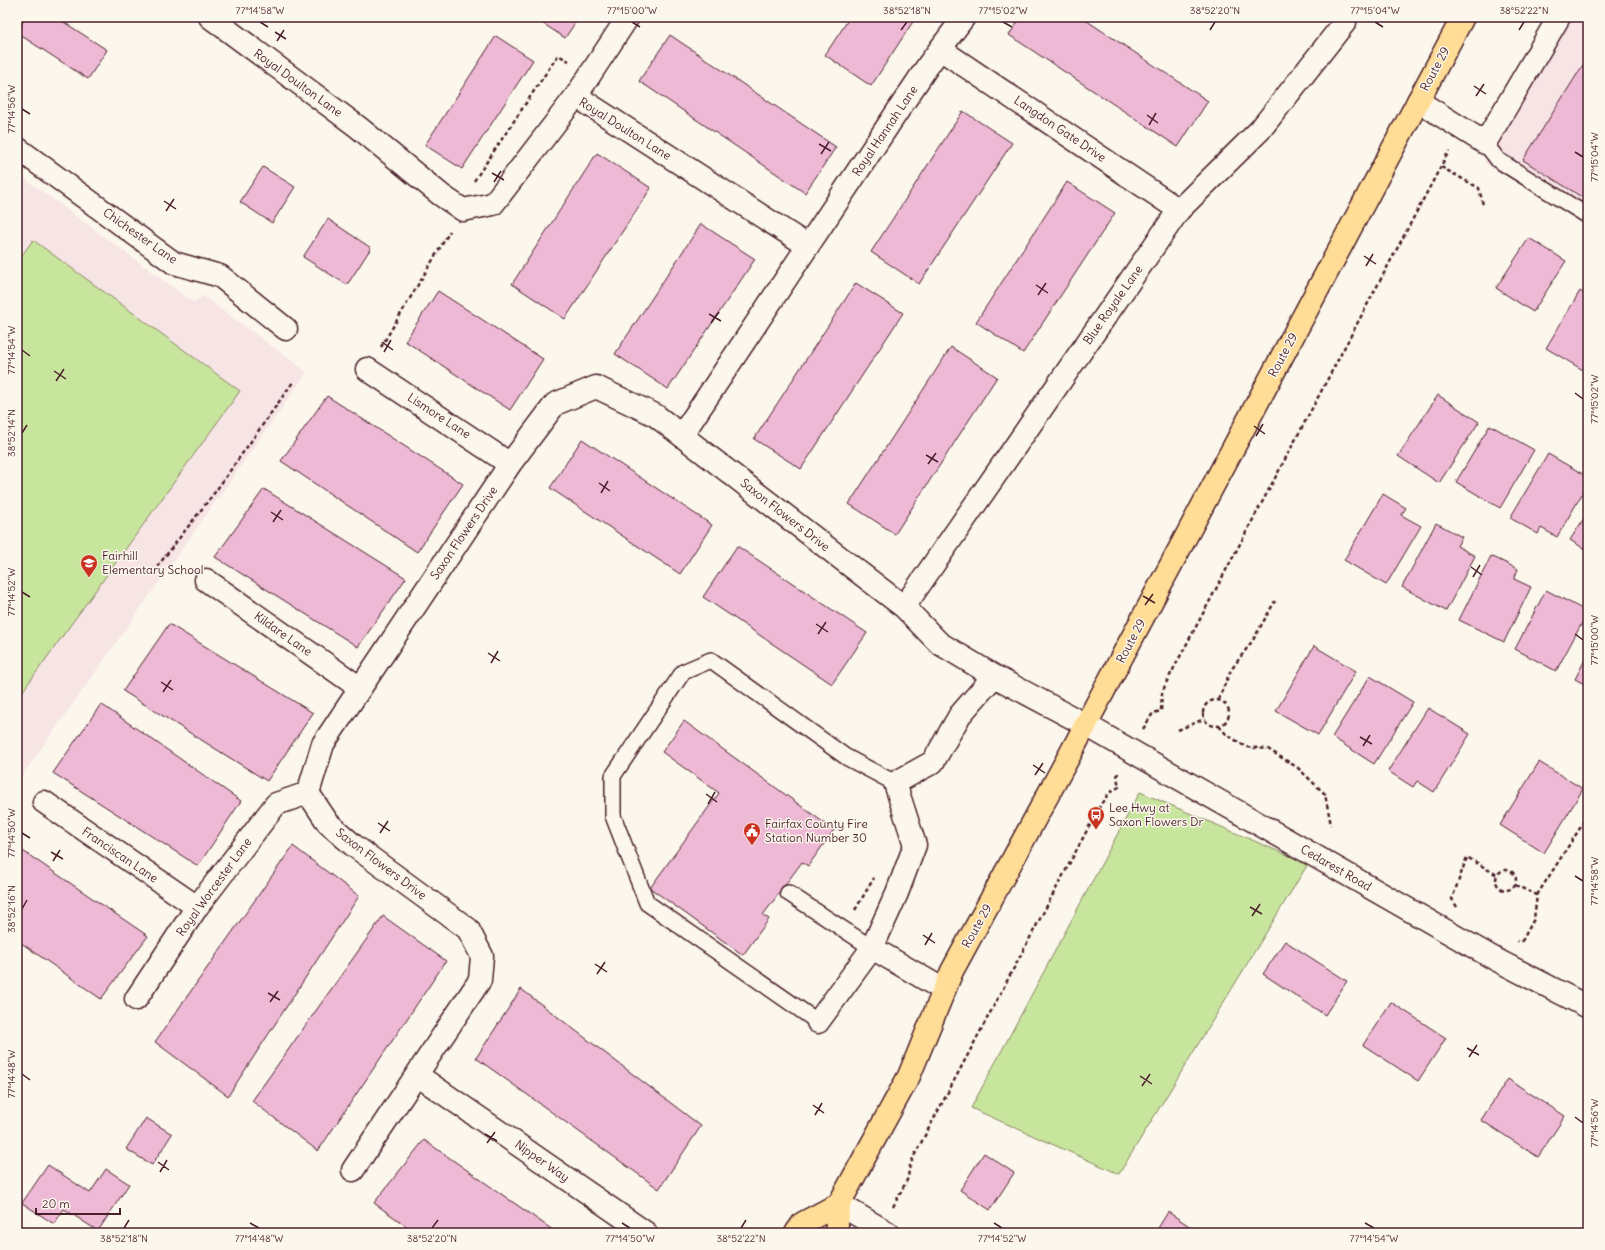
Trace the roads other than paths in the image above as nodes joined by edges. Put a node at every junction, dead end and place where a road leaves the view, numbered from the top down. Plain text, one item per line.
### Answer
1 (210, 17) edge
2 (628, 17) edge
3 (964, 17) edge
4 (1463, 17) edge
5 (1559, 17) edge
6 (1346, 20) edge
7 (940, 49) junction
8 (576, 96) junction
9 (1418, 101) junction
10 (1485, 143) junction
11 (17, 148) edge
12 (1179, 210) junction
13 (1588, 216) edge
14 (808, 246) junction
15 (286, 328) dead end
16 (367, 369) road end
17 (682, 435) junction
18 (510, 464) junction
19 (206, 580) dead end
20 (904, 607) junction
21 (994, 676) junction
22 (360, 688) junction
23 (1086, 725) junction
24 (895, 783) junction
25 (308, 794) junction
26 (44, 802) dead end
27 (788, 892) dead end
28 (197, 907) junction
29 (872, 948) junction
30 (944, 990) junction
31 (136, 999) dead end
32 (1588, 1007) edge
33 (818, 1022) joint
34 (418, 1075) junction
35 (353, 1170) dead end
36 (840, 1204) junction
37 (885, 1231) edge
38 (646, 1233) edge
39 (796, 1233) edge
40 (836, 1233) edge

1 - 8 street, Royal Doulton Lane
2 - 8 street
3 - 7 street, Royal Hannah Lane
4 - 9 main road, Route 29
5 - 10 street
6 - 12 street, Blue Royale Lane
7 - 12 street, Langdon Gate Drive
7 - 14 street, Royal Hannah Lane
8 - 14 street, Royal Doulton Lane
9 - 10 street
9 - 23 main road, Route 29
10 - 13 lane
11 - 15 street, Chichester Lane
12 - 20 street, Blue Royale Lane
14 - 17 street
16 - 18 street, Lismore Lane
17 - 18 street, Saxon Flowers Drive
17 - 20 street, Saxon Flowers Drive
18 - 22 street, Saxon Flowers Drive
19 - 22 street, Kildare Lane
20 - 21 street, Saxon Flowers Drive
21 - 23 street, Saxon Flowers Drive
21 - 24 street
22 - 25 street, Saxon Flowers Drive
23 - 30 main road, Route 29
23 - 32 street, Cedarest Road
24 - 29 street
24 - 33 lane
25 - 28 street, Royal Worcester Lane
25 - 34 street, Saxon Flowers Drive
26 - 28 street, Franciscan Lane
27 - 29 lane
28 - 31 street, Royal Worcester Lane
29 - 30 street
29 - 33 street
30 - 36 main road, Route 29
34 - 35 street, Saxon Flowers Drive
34 - 38 street, Nipper Way
36 - 37 street
36 - 39 main road
36 - 40 main road, Route 29

